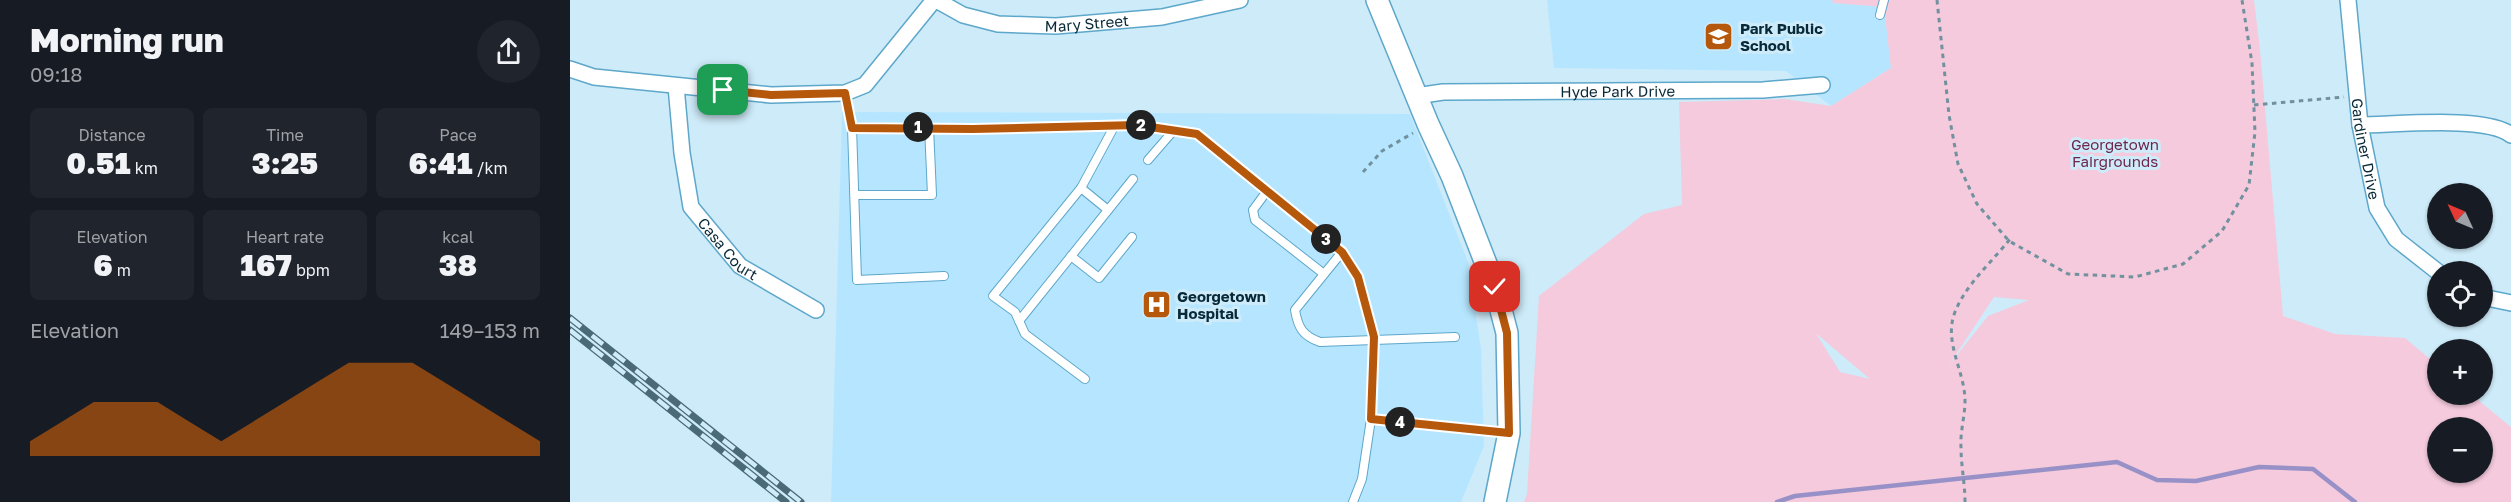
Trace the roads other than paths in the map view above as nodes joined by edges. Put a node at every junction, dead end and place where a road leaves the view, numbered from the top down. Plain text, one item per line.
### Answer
1 (935, 0) edge
2 (1240, 0) edge
3 (1377, 0) edge
4 (1884, 0) edge
5 (2348, 0) edge
6 (1880, 15) dead end
7 (570, 69) edge
8 (1822, 85) dead end
9 (676, 86) junction
10 (845, 93) junction
11 (1416, 96) junction
12 (1115, 125) junction
13 (2360, 125) junction
14 (929, 127) junction
15 (852, 128) junction
16 (1174, 130) junction
17 (2511, 135) edge
18 (1148, 160) dead end
19 (1133, 179) dead end
20 (1082, 188) junction
21 (1267, 191) junction
22 (855, 195) junction
23 (1108, 210) junction
24 (1132, 237) dead end
25 (1342, 252) junction
26 (1071, 256) junction
27 (2427, 263) edge
28 (1323, 274) junction
29 (944, 276) dead end
30 (2493, 299) edge
31 (2511, 303) edge
32 (816, 310) dead end
33 (1019, 321) junction
34 (1455, 337) dead end
35 (1374, 341) junction
36 (1085, 380) dead end
37 (1371, 419) junction
38 (1509, 433) junction
39 (1353, 502) edge
40 (1495, 502) edge

1 - 2 street, Mary Street
1 - 10 street
3 - 11 street
4 - 6 lane
5 - 13 street, Gardiner Drive
7 - 9 street
8 - 11 street, Hyde Park Drive
9 - 10 street
9 - 32 street, Casa Court
10 - 15 lane
11 - 38 street
12 - 14 lane
12 - 16 lane
12 - 20 lane
13 - 17 street
13 - 27 street, Gardiner Drive
14 - 15 lane
14 - 22 lane
15 - 22 lane
16 - 18 lane
16 - 21 lane
19 - 23 lane
20 - 23 lane
20 - 33 lane
21 - 25 lane
21 - 28 lane
22 - 29 lane
23 - 26 lane
24 - 26 lane
25 - 28 lane
25 - 35 lane
26 - 33 lane
28 - 35 lane
30 - 31 street
33 - 36 lane
34 - 35 lane
35 - 37 lane
37 - 38 lane
37 - 39 lane
38 - 40 street

